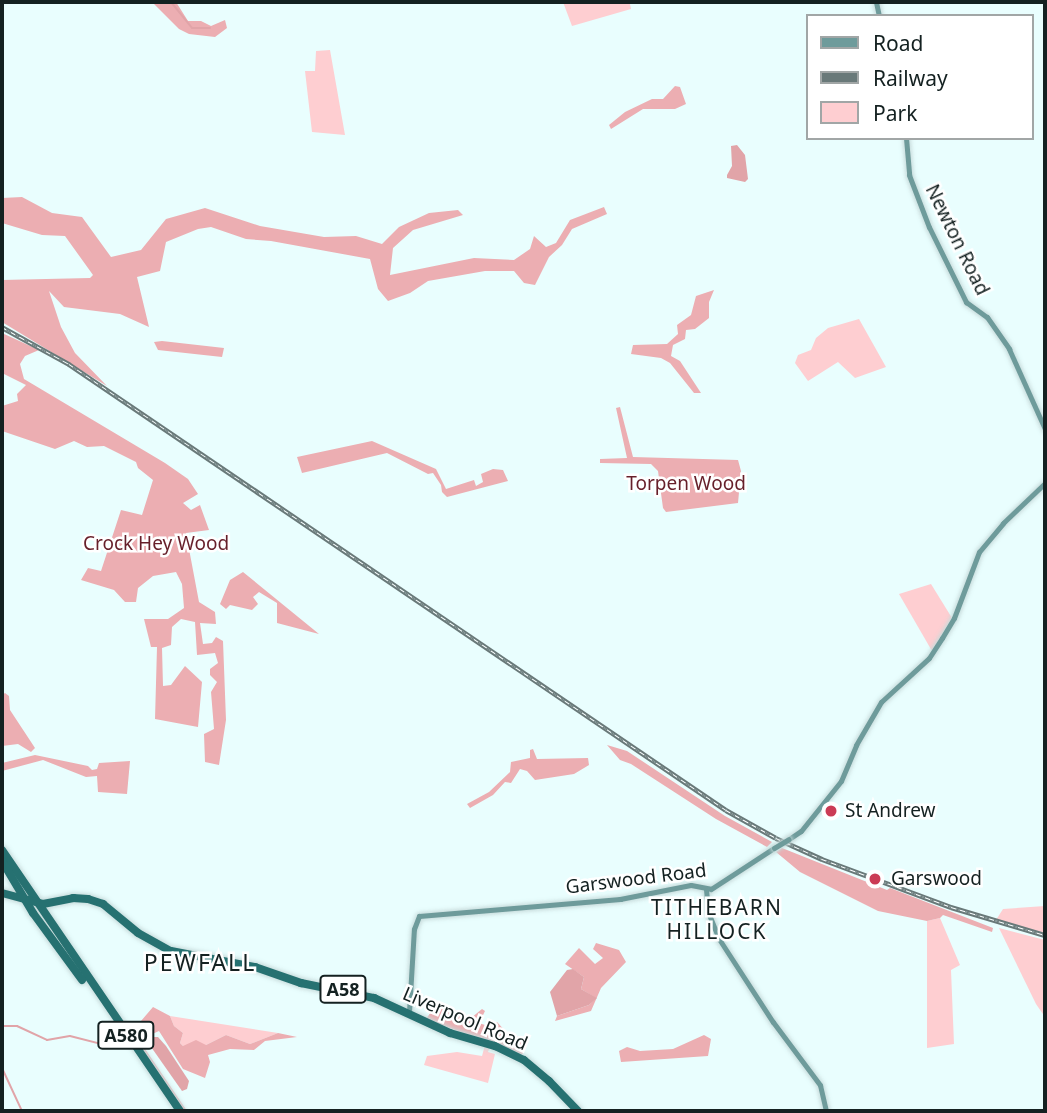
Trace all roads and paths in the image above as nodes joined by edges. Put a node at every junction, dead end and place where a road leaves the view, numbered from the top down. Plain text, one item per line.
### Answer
1 (906, 140) edge
2 (1045, 429) edge
3 (1045, 483) edge
4 (2, 850) edge
5 (5, 860) edge
6 (15, 884) junction
7 (706, 889) junction
8 (3, 892) edge
9 (30, 901) junction
10 (48, 903) junction
11 (43, 913) junction
12 (408, 1012) junction
13 (126, 1039) junction
14 (174, 1111) edge
15 (180, 1111) edge
16 (578, 1111) edge
17 (826, 1111) edge

1 - 2 street, Newton Road
3 - 7 street, Garswood Road, bridge
4 - 5 highway, A580
5 - 6 highway, A580
5 - 9 highway
6 - 8 highway
6 - 9 highway, A580
7 - 12 street, Garswood Road
7 - 17 street
8 - 9 highway, A58
9 - 10 highway, Liverpool Road / A58
9 - 11 highway, A580
9 - 13 highway, A580
10 - 11 highway
10 - 12 highway, Liverpool Road / A58
11 - 13 highway, A580
12 - 16 highway, Liverpool Road / A58
13 - 14 highway, A580
13 - 15 highway, A580

